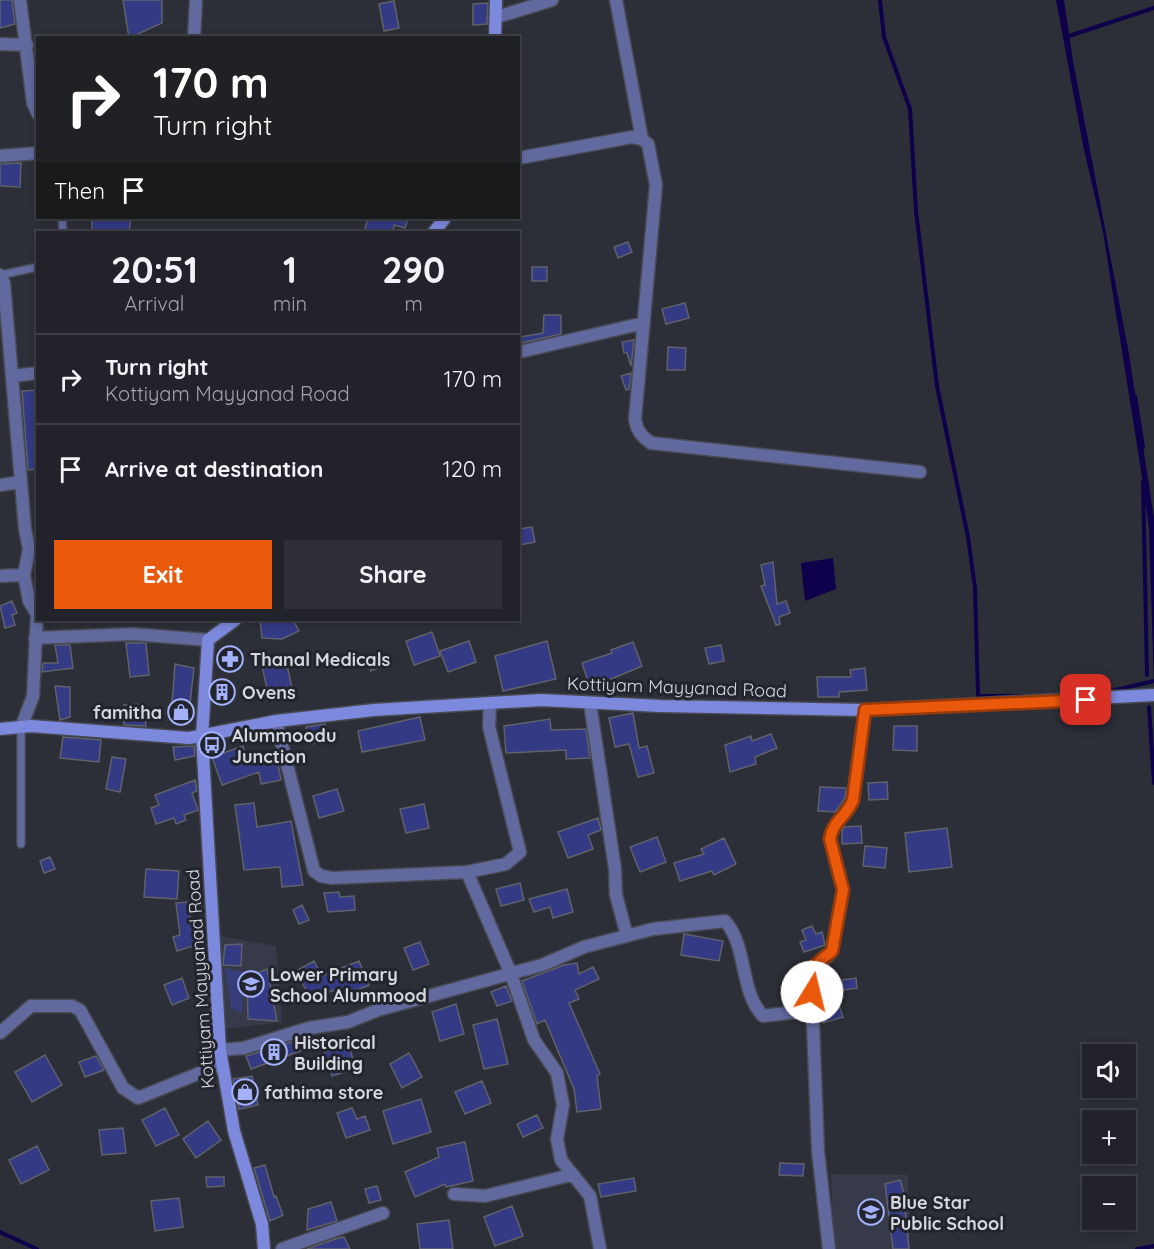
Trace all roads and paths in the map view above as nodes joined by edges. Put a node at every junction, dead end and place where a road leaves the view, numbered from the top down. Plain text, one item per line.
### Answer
1 (20, 0) edge
2 (196, 0) edge
3 (496, 0) edge
4 (552, 0) edge
5 (616, 0) edge
6 (497, 17) junction
7 (194, 36) edge
8 (495, 36) edge
9 (0, 44) edge
10 (27, 45) junction
11 (36, 110) edge
12 (642, 139) junction
13 (36, 153) edge
14 (0, 156) edge
15 (520, 158) edge
16 (444, 219) edge
17 (435, 231) edge
18 (36, 267) edge
19 (0, 275) edge
20 (644, 323) junction
21 (520, 352) edge
22 (36, 373) edge
23 (12, 376) junction
24 (920, 472) dead end
25 (21, 483) junction
26 (0, 486) edge
27 (24, 575) junction
28 (0, 576) edge
29 (36, 612) edge
30 (36, 621) edge
31 (234, 621) edge
32 (35, 638) junction
33 (208, 640) junction
34 (1154, 695) edge
35 (590, 702) junction
36 (490, 703) junction
37 (865, 710) junction
38 (276, 721) junction
39 (21, 728) junction
40 (0, 729) edge
41 (202, 737) junction
42 (21, 843) dead end
43 (467, 872) junction
44 (627, 936) junction
45 (511, 974) junction
46 (813, 1010) junction
47 (0, 1033) edge
48 (220, 1050) junction
49 (222, 1064) junction
50 (571, 1175) junction
51 (454, 1194) dead end
52 (383, 1213) dead end
53 (264, 1249) edge
54 (282, 1249) edge
55 (600, 1249) edge
56 (829, 1249) edge

1 - 10 street
2 - 7 street
3 - 6 street
4 - 6 street
5 - 12 street
6 - 8 street
9 - 10 street
10 - 11 street
12 - 15 street
12 - 20 street
13 - 14 street
16 - 17 street
18 - 19 lane
19 - 23 street
20 - 21 street
20 - 24 street
22 - 23 street
23 - 25 street
25 - 26 street
25 - 27 street
27 - 28 street
27 - 29 street
30 - 32 street
31 - 33 street
32 - 33 street
32 - 39 street
33 - 41 street, Kottiyam Mayyanad Road
34 - 37 street, Kottiyam Mayyanad Road
35 - 36 street, Kottiyam Mayyanad Road
35 - 37 street, Kottiyam Mayyanad Road
35 - 44 street
36 - 38 street, Kottiyam Mayyanad Road
36 - 43 street
37 - 46 street
38 - 41 street, Kottiyam Mayyanad Road
38 - 43 street
39 - 40 street, Kottiyam Mayyanad Road
39 - 41 street, Kottiyam Mayyanad Road
39 - 42 lane
41 - 48 street, Kottiyam Mayyanad Road
43 - 45 street
44 - 45 street
44 - 46 street
45 - 48 street
45 - 50 street
46 - 56 street
47 - 49 street
48 - 49 street, Kottiyam Mayyanad Road
49 - 53 street, Kottiyam Mayyanad Road
50 - 51 street
50 - 55 street
52 - 54 street

